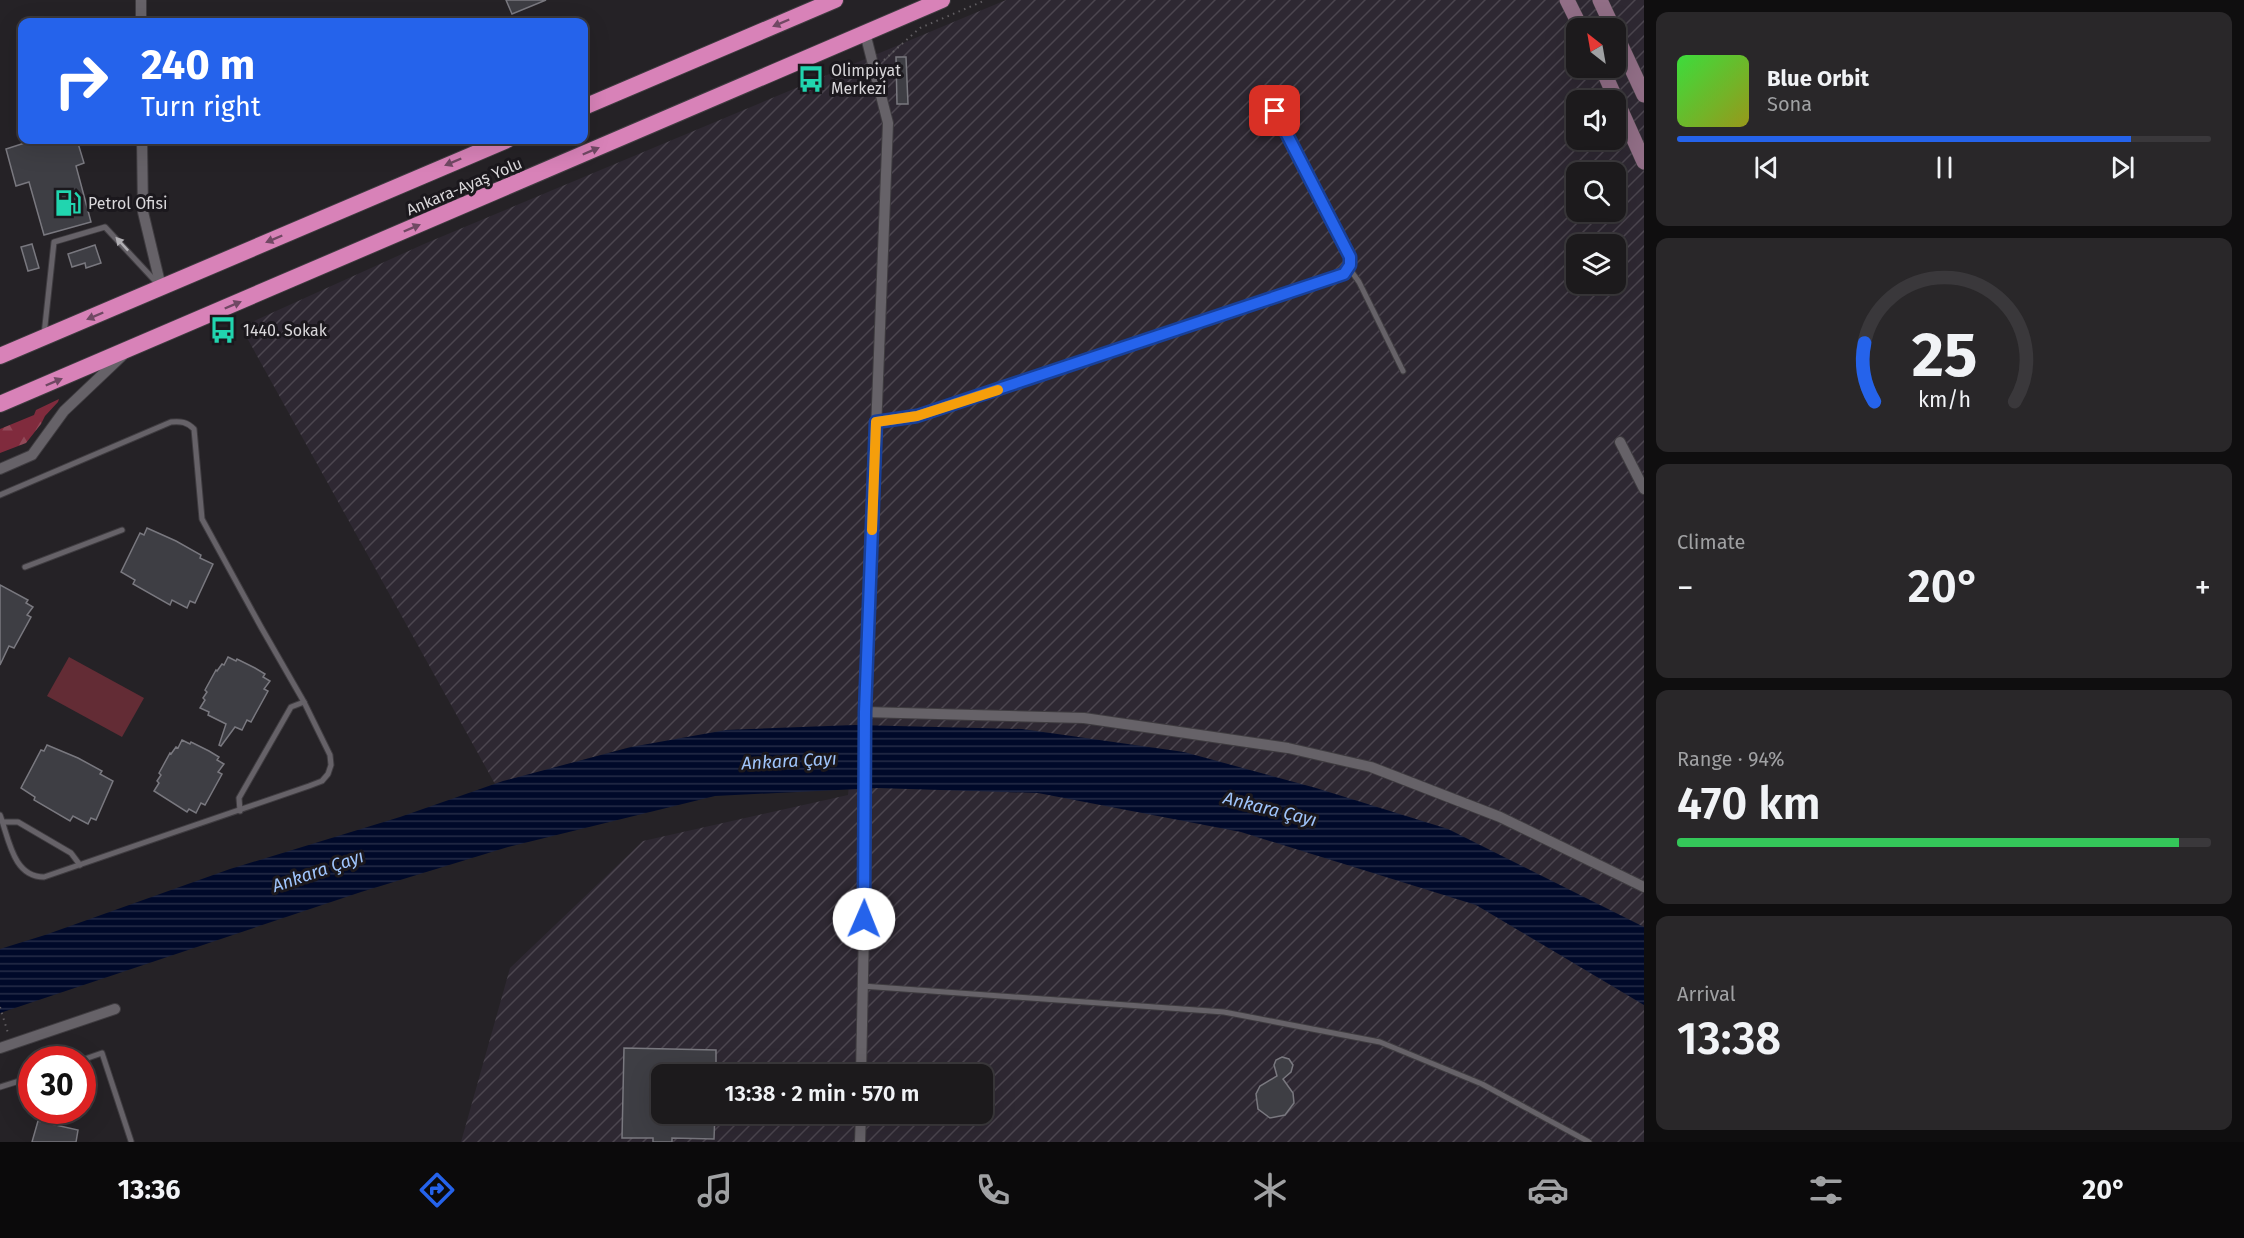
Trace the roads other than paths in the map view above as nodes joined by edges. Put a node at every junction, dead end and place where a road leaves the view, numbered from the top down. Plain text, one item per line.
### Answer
1 (141, 0) edge
2 (835, 0) edge
3 (942, 0) edge
4 (1567, 0) edge
5 (1600, 0) edge
6 (141, 18) edge
7 (1576, 18) edge
8 (1608, 18) edge
9 (865, 33) junction
10 (1626, 56) edge
11 (1606, 78) edge
12 (1264, 90) dead end
13 (1644, 95) edge
14 (588, 105) edge
15 (142, 144) edge
16 (498, 144) edge
17 (1644, 162) edge
18 (1349, 268) junction
19 (161, 287) junction
20 (44, 338) junction
21 (130, 349) junction
22 (0, 356) edge
23 (1403, 371) dead end
24 (0, 404) edge
25 (876, 422) junction
26 (1620, 442) dead end
27 (0, 469) edge
28 (1644, 489) edge
29 (0, 495) edge
30 (122, 530) dead end
31 (25, 567) dead end
32 (304, 702) junction
33 (865, 712) junction
34 (240, 811) junction
35 (0, 815) edge
36 (3, 822) junction
37 (80, 865) junction
38 (1644, 887) edge
39 (862, 986) junction
40 (115, 1009) dead end
41 (0, 1048) edge
42 (96, 1055) edge
43 (861, 1064) edge
44 (18, 1081) edge
45 (0, 1087) edge
46 (861, 1124) edge
47 (131, 1141) edge
48 (860, 1142) edge
49 (1589, 1142) edge

1 - 6 street
2 -> 14 highway
3 - 9 highway, Ankara-Ayaş Yolu
4 - 7 main road
5 - 8 main road
21 -> 9 highway, Ankara-Ayaş Yolu
9 - 25 street
10 - 13 main road
11 - 17 main road
12 - 18 lane
15 - 19 street
16 -> 19 highway, Ankara-Ayaş Yolu
18 - 23 lane
18 - 25 lane
19 -> 20 highway, Ankara-Ayaş Yolu
19 -> 20 lane
20 - 22 highway, Ankara-Ayaş Yolu
24 -> 21 highway, Ankara-Ayaş Yolu
21 - 27 street
25 - 33 street
26 - 28 street
29 - 32 lane
30 - 31 lane
32 - 34 lane
32 - 34 lane
33 - 38 street
33 - 39 street
34 - 37 lane
35 - 36 lane
36 - 37 lane
36 - 37 lane
39 - 43 street
39 - 49 lane
40 - 41 street
42 - 47 lane
44 - 45 lane
46 - 48 street

